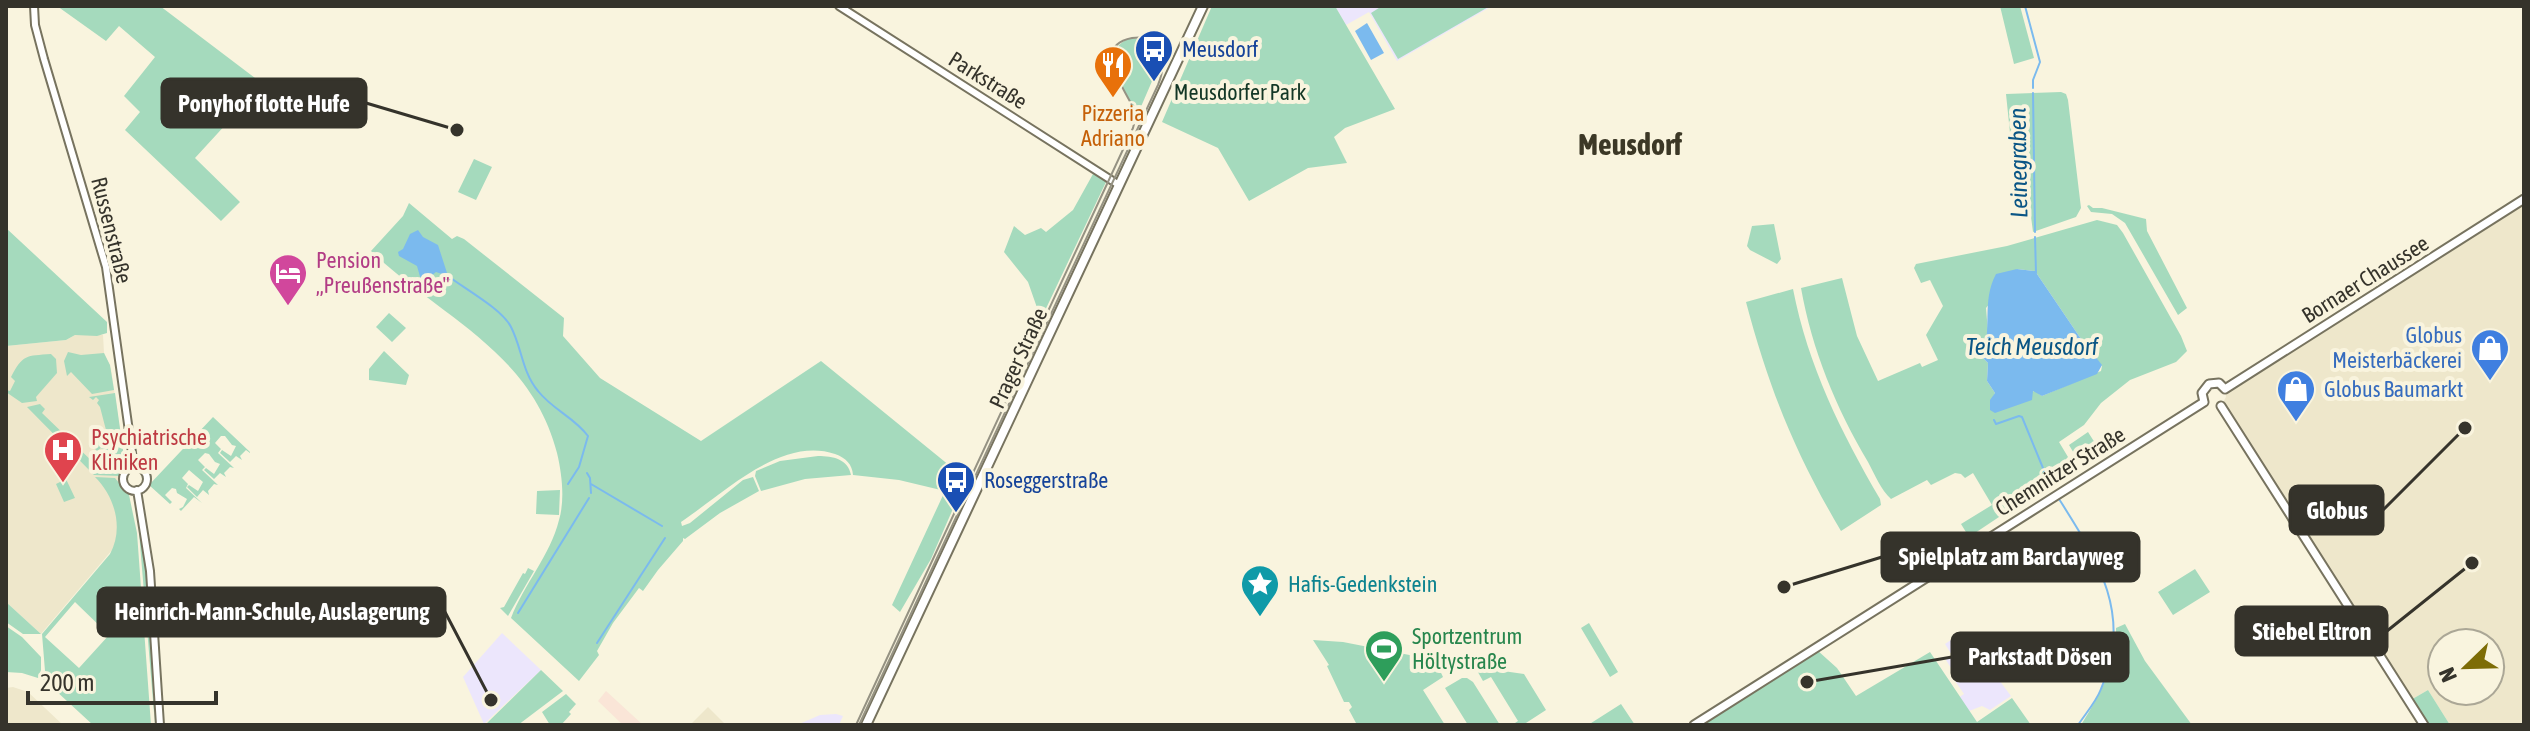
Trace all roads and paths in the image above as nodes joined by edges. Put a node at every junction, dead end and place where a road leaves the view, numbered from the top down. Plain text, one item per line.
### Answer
1 (34, 6) edge
2 (839, 6) edge
3 (1203, 6) edge
4 (1119, 185) junction
5 (2524, 199) edge
6 (2225, 389) junction
7 (2204, 402) junction
8 (2221, 406) junction
9 (134, 467) junction
10 (137, 490) junction
11 (160, 725) edge
12 (866, 725) edge
13 (1694, 725) edge
14 (2424, 725) edge

1 - 9 street, Russenstraße
2 - 4 street, Parkstraße
3 - 4 main road, Prager Straße
4 - 12 main road, Prager Straße
5 - 6 main road, Bornaer Chaussee
6 - 7 main road
6 - 8 main road
7 - 8 main road
7 - 13 main road, Chemnitzer Straße
8 - 14 main road
9 - 10 street
9 - 10 street
10 - 11 street

